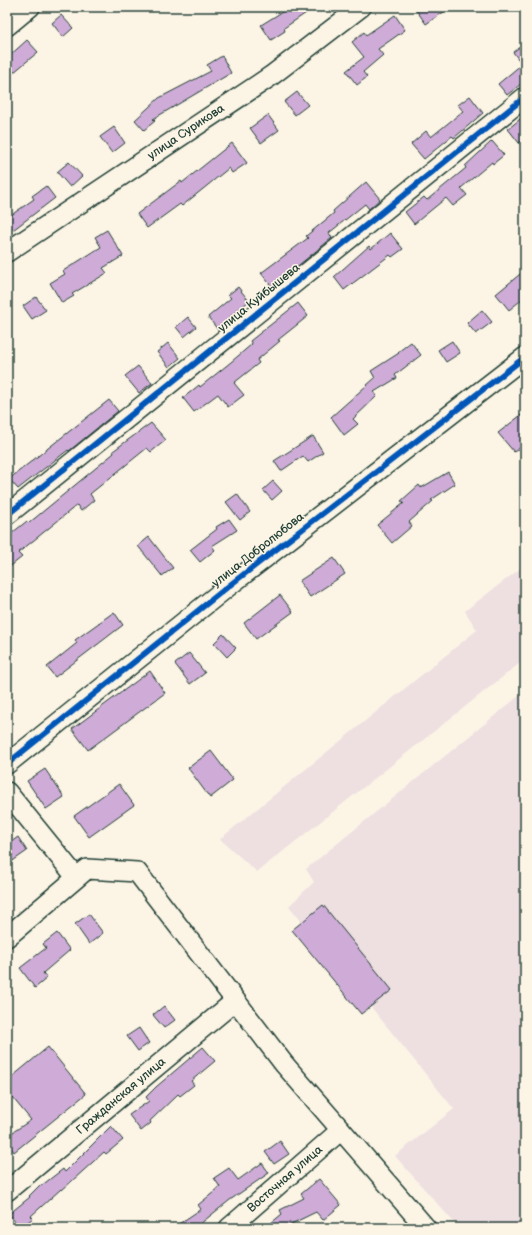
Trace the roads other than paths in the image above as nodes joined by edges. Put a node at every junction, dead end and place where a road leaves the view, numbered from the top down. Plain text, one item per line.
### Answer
1 (30, 7) edge
2 (361, 7) edge
3 (7, 26) edge
4 (525, 97) edge
5 (7, 252) edge
6 (525, 357) edge
7 (7, 515) edge
8 (7, 764) edge
9 (7, 792) edge
10 (82, 873) junction
11 (7, 937) edge
12 (235, 1001) junction
13 (341, 1130) junction
14 (7, 1190) edge
15 (229, 1228) edge
16 (426, 1228) edge

1 - 3 street
2 - 5 street, улица Сурикова
4 - 7 street, улица Куйбышева
6 - 8 street, улица Добролюбова
9 - 10 street
10 - 11 street
10 - 12 street
12 - 13 street
12 - 14 street, Гражданская улица
13 - 15 street, Восточная улица
13 - 16 street

